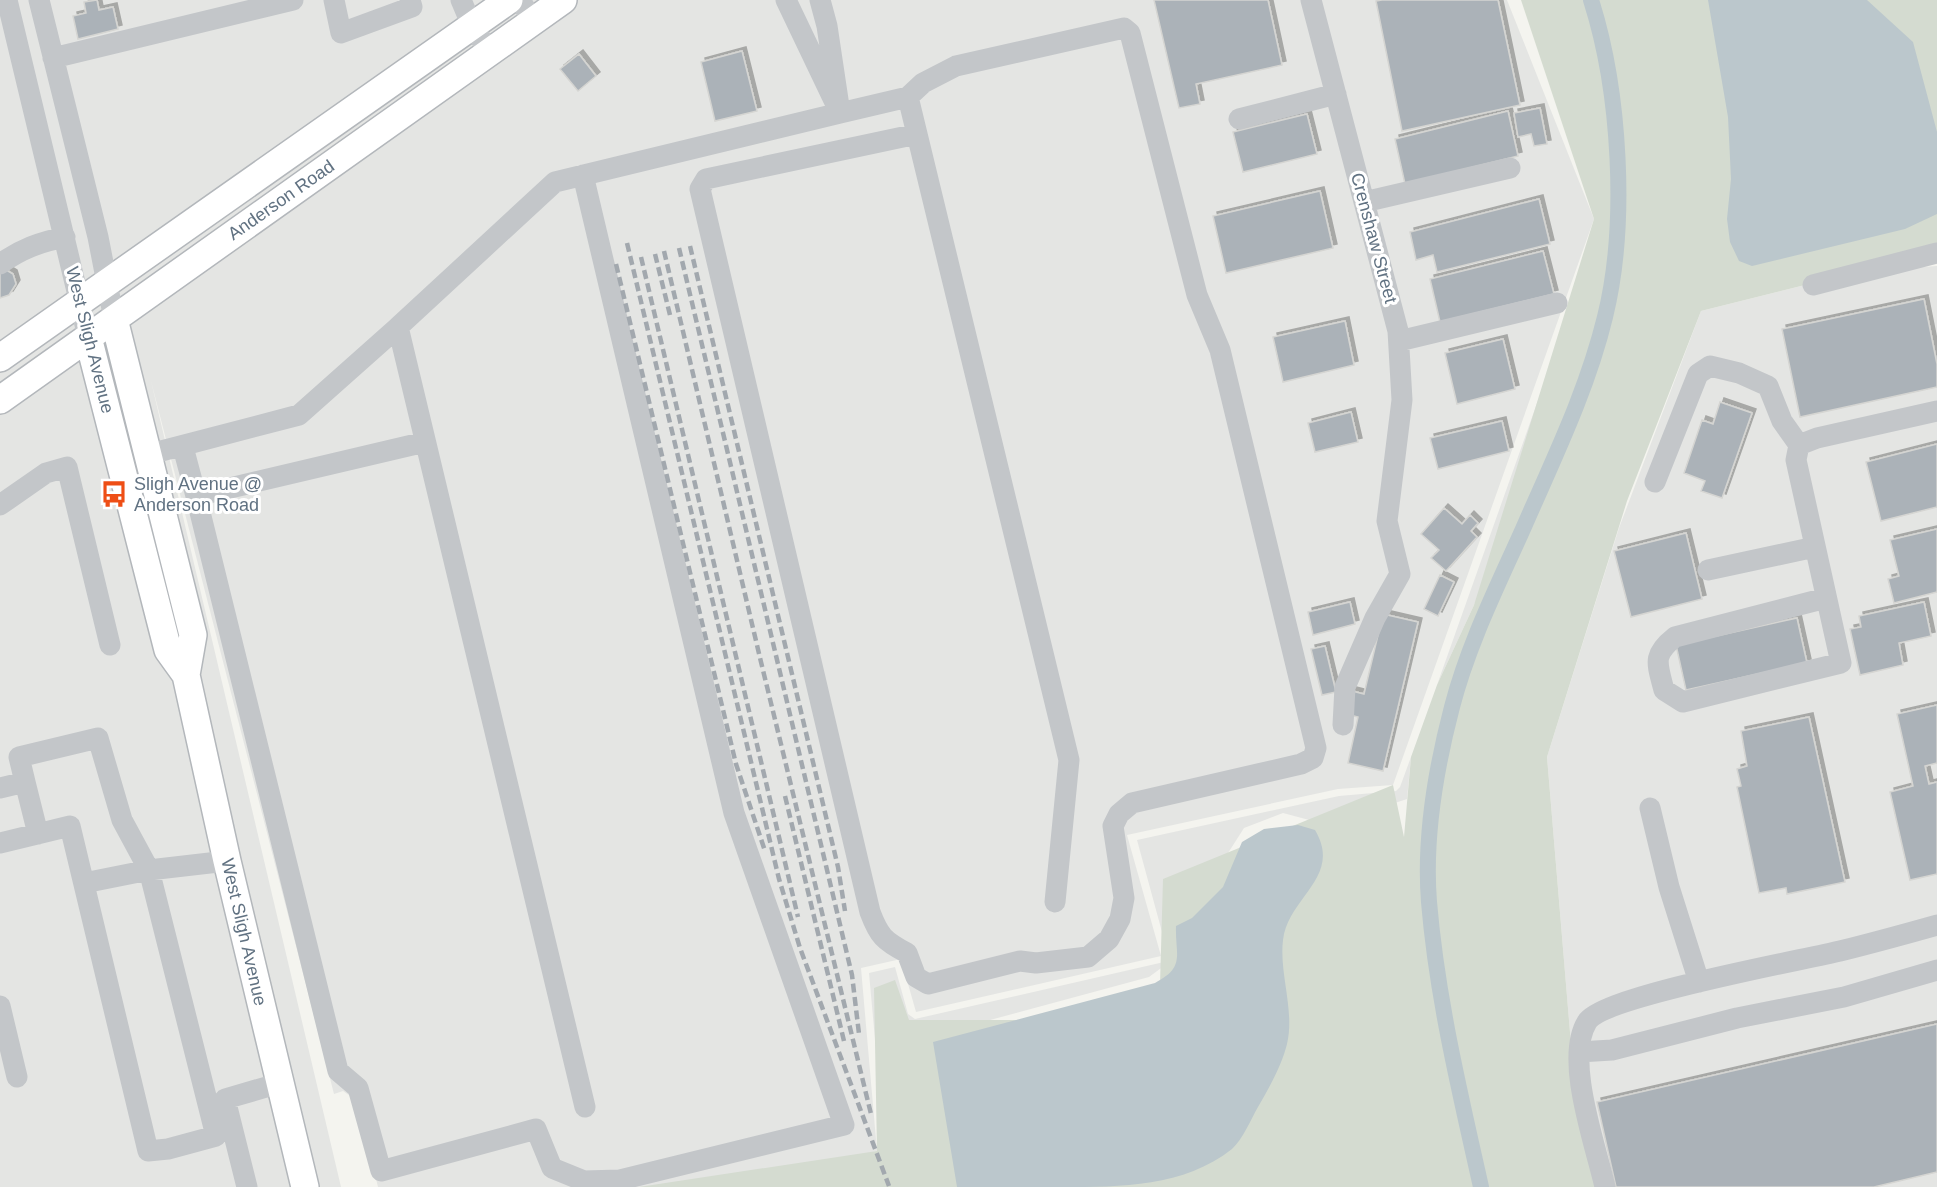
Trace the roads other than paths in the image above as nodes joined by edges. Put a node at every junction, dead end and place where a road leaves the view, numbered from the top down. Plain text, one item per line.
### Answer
1 (7, 0) edge
2 (39, 0) edge
3 (293, 0) edge
4 (334, 0) edge
5 (410, 0) edge
6 (461, 0) edge
7 (509, 0) edge
8 (563, 0) edge
9 (786, 0) edge
10 (820, 0) edge
11 (1311, 0) edge
12 (527, 10) edge
13 (472, 26) junction
14 (490, 52) junction
15 (53, 58) junction
16 (1336, 94) junction
17 (908, 97) junction
18 (840, 113) junction
19 (1239, 119) dead end
20 (917, 134) junction
21 (1510, 168) dead end
22 (583, 175) junction
23 (1364, 202) junction
24 (65, 237) junction
25 (1937, 253) edge
26 (0, 264) edge
27 (107, 281) junction
28 (1813, 285) dead end
29 (81, 300) junction
30 (1557, 303) dead end
31 (114, 319) junction
32 (398, 327) junction
33 (88, 337) junction
34 (1399, 341) junction
35 (0, 358) edge
36 (0, 400) edge
37 (1937, 411) edge
38 (425, 442) junction
39 (1799, 446) junction
40 (183, 447) junction
41 (146, 455) junction
42 (1655, 482) dead end
43 (196, 496) junction
44 (0, 505) edge
45 (1815, 547) junction
46 (1708, 570) dead end
47 (1826, 598) junction
48 (110, 645) dead end
49 (186, 675) junction
50 (1343, 725) dead end
51 (25, 782) junction
52 (0, 788) edge
53 (1650, 808) dead end
54 (38, 834) junction
55 (0, 843) edge
56 (227, 861) junction
57 (149, 870) junction
58 (84, 883) junction
59 (1055, 902) dead end
60 (1937, 925) edge
61 (1937, 970) edge
62 (1699, 982) junction
63 (0, 1006) edge
64 (1579, 1052) junction
65 (17, 1077) dead end
66 (280, 1083) junction
67 (217, 1101) junction
68 (585, 1107) dead end
69 (247, 1187) edge
70 (305, 1187) edge
71 (1605, 1187) edge

1 - 24 street, West Sligh Avenue
2 - 15 street, West Sligh Avenue
3 - 15 street
4 - 5 street
6 - 13 street
7 - 13 main road, Anderson Road
8 - 12 main road, Anderson Road
9 - 18 street
10 - 18 street
11 - 16 street, Crenshaw Street
12 - 14 main road, Anderson Road
13 - 14 street
13 - 27 main road, Anderson Road
14 - 31 main road, Anderson Road
15 - 27 street, West Sligh Avenue
16 - 19 street
16 - 23 street, Crenshaw Street
17 - 18 street
17 - 20 street
17 - 20 street
18 - 22 street
20 - 59 street
21 - 23 street
22 - 32 street
22 - 43 street
23 - 34 street, Crenshaw Street
24 - 26 street
24 - 29 street, West Sligh Avenue
25 - 28 street
27 - 29 main road, Anderson Road
27 - 31 street, West Sligh Avenue
29 - 33 street, West Sligh Avenue
29 - 35 main road, Anderson Road
30 - 34 street
31 - 33 main road, Anderson Road
31 - 41 main road, West Sligh Avenue
32 - 38 street
32 - 40 street
33 - 36 main road, Anderson Road
33 - 49 main road, West Sligh Avenue
34 - 50 street, Crenshaw Street
37 - 39 street
38 - 43 street
38 - 68 street
39 - 42 street
39 - 45 street
40 - 41 street
40 - 43 street
41 - 49 main road, West Sligh Avenue
44 - 48 street
45 - 46 street
45 - 47 street
47 - 47 street
49 - 56 main road, West Sligh Avenue
51 - 52 street
51 - 54 street
51 - 57 street
53 - 62 street
54 - 55 street
54 - 58 street
56 - 57 street
56 - 66 main road, West Sligh Avenue
57 - 58 street
57 - 67 street
58 - 67 street
60 - 62 street
61 - 64 street
62 - 64 street
63 - 65 street
64 - 71 street
66 - 67 street
66 - 70 main road, West Sligh Avenue
67 - 69 street

